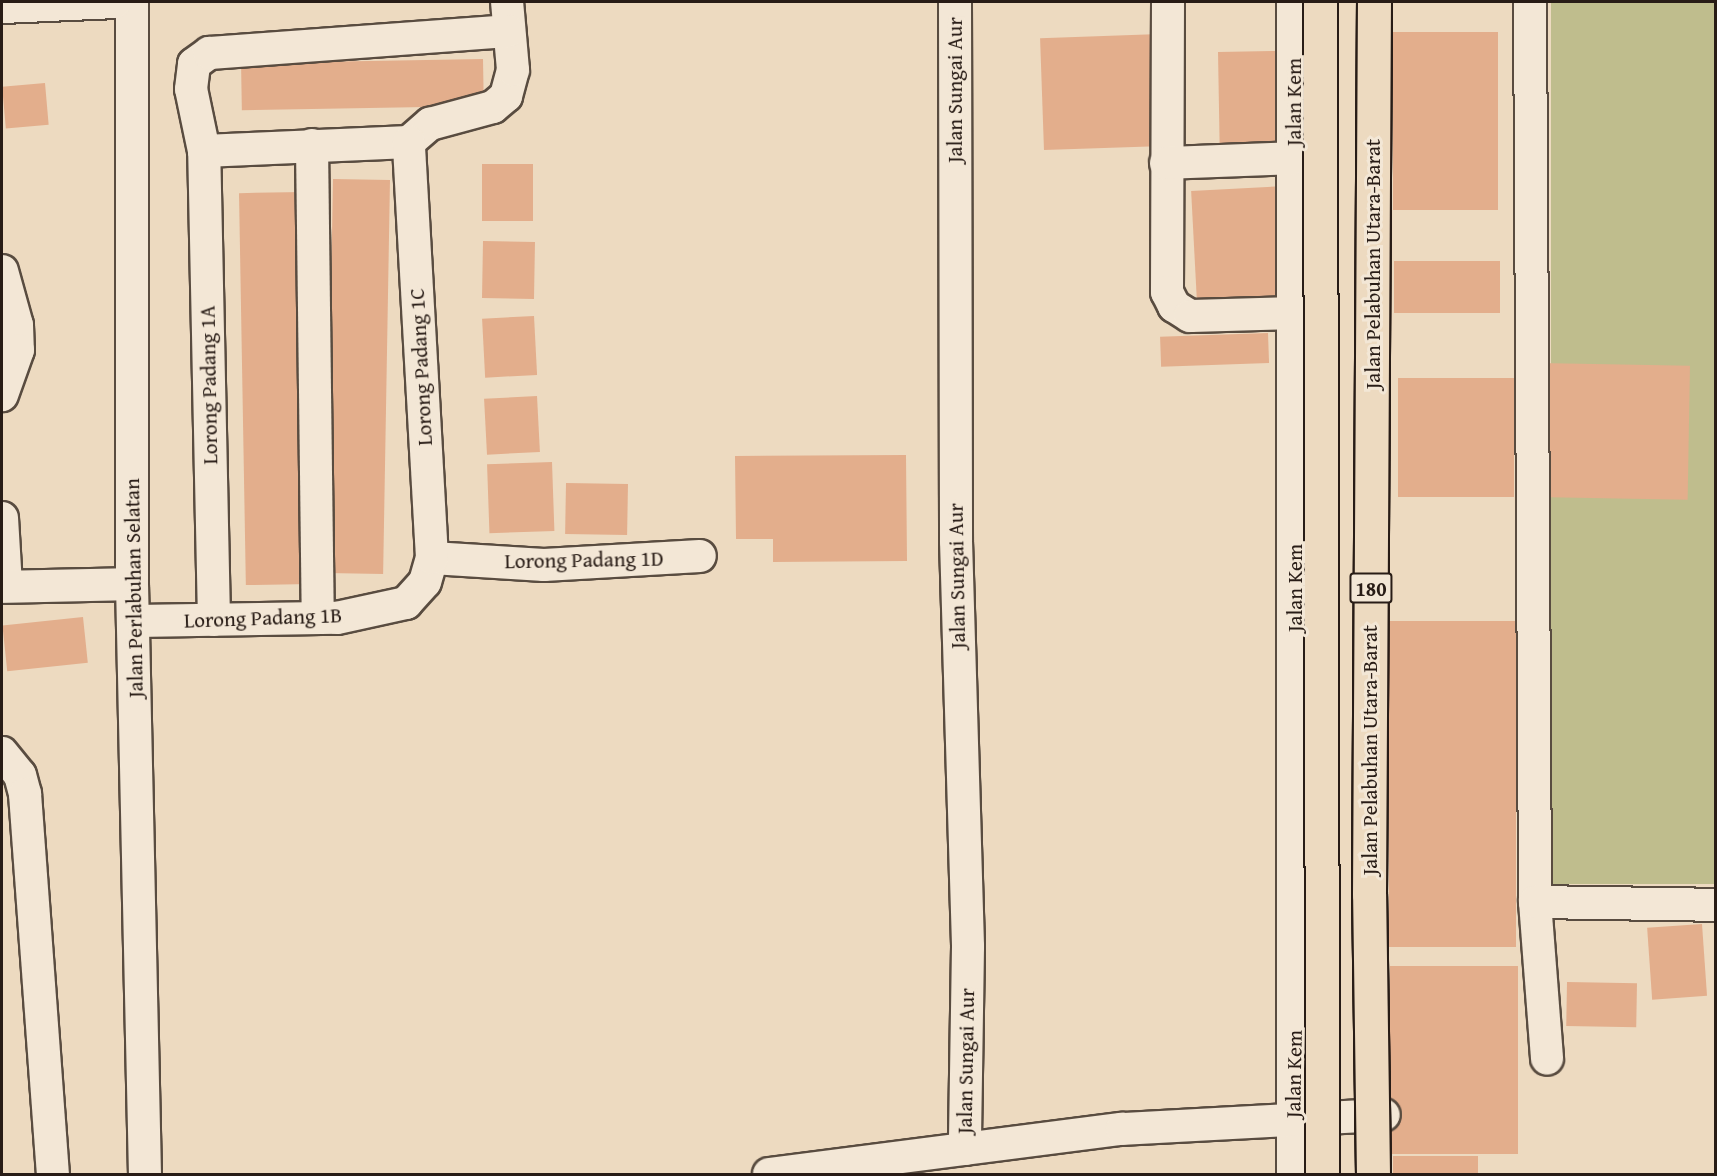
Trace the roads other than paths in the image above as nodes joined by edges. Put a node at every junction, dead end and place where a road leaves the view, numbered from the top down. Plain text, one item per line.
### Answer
1 (115, 2) edge
2 (132, 2) edge
3 (955, 2) edge
4 (1168, 2) edge
5 (1293, 2) edge
6 (1320, 2) edge
7 (1374, 2) edge
8 (1383, 2) edge
9 (1530, 2) edge
10 (2, 7) edge
11 (508, 16) edge
12 (409, 142) junction
13 (312, 145) junction
14 (204, 151) junction
15 (1294, 158) junction
16 (1166, 163) junction
17 (2, 272) edge
18 (1296, 313) junction
19 (2, 395) edge
20 (2, 518) edge
21 (700, 556) dead end
22 (432, 558) junction
23 (132, 584) junction
24 (4, 587) edge
25 (419, 590) joint
26 (318, 617) junction
27 (214, 620) junction
28 (136, 621) junction
29 (2, 753) edge
30 (1535, 902) junction
31 (1716, 905) edge
32 (1547, 1059) dead end
33 (1384, 1115) junction
34 (1293, 1120) junction
35 (964, 1149) junction
36 (53, 1174) edge
37 (145, 1174) edge
38 (769, 1174) edge
39 (1293, 1174) edge
40 (1322, 1174) edge
41 (1373, 1174) edge
42 (1385, 1174) edge

1 - 10 street
2 - 23 street, Jalan Perlabuhan Selatan
3 - 35 street, Jalan Sungai Aur
4 - 16 street
5 - 15 street, Jalan Kem
6 - 40 main road, 180, bridge
7 - 41 main road, Jalan Pelabuhan Utara-Barat / 180, bridge
8 - 33 street
9 - 30 street
11 - 12 street
11 - 14 street, Lorong Padang 1A
12 - 13 street
12 - 22 street, Lorong Padang 1C
13 - 14 street
13 - 26 street
14 - 27 street, Lorong Padang 1A
15 - 16 street
15 - 18 street, Jalan Kem
16 - 18 street
17 - 19 street
18 - 34 street, Jalan Kem
20 - 24 street
21 - 22 street, Lorong Padang 1D
22 - 25 street, Lorong Padang 1C
23 - 24 street
23 - 28 street, Jalan Perlabuhan Selatan
25 - 26 street, Lorong Padang 1B
26 - 27 street, Lorong Padang 1B
27 - 28 street, Lorong Padang 1B
28 - 37 street, Jalan Perlabuhan Selatan
29 - 36 street
30 - 31 street
30 - 32 street
33 - 34 street
33 - 42 street
34 - 35 street
34 - 39 street, Jalan Kem
35 - 38 street

